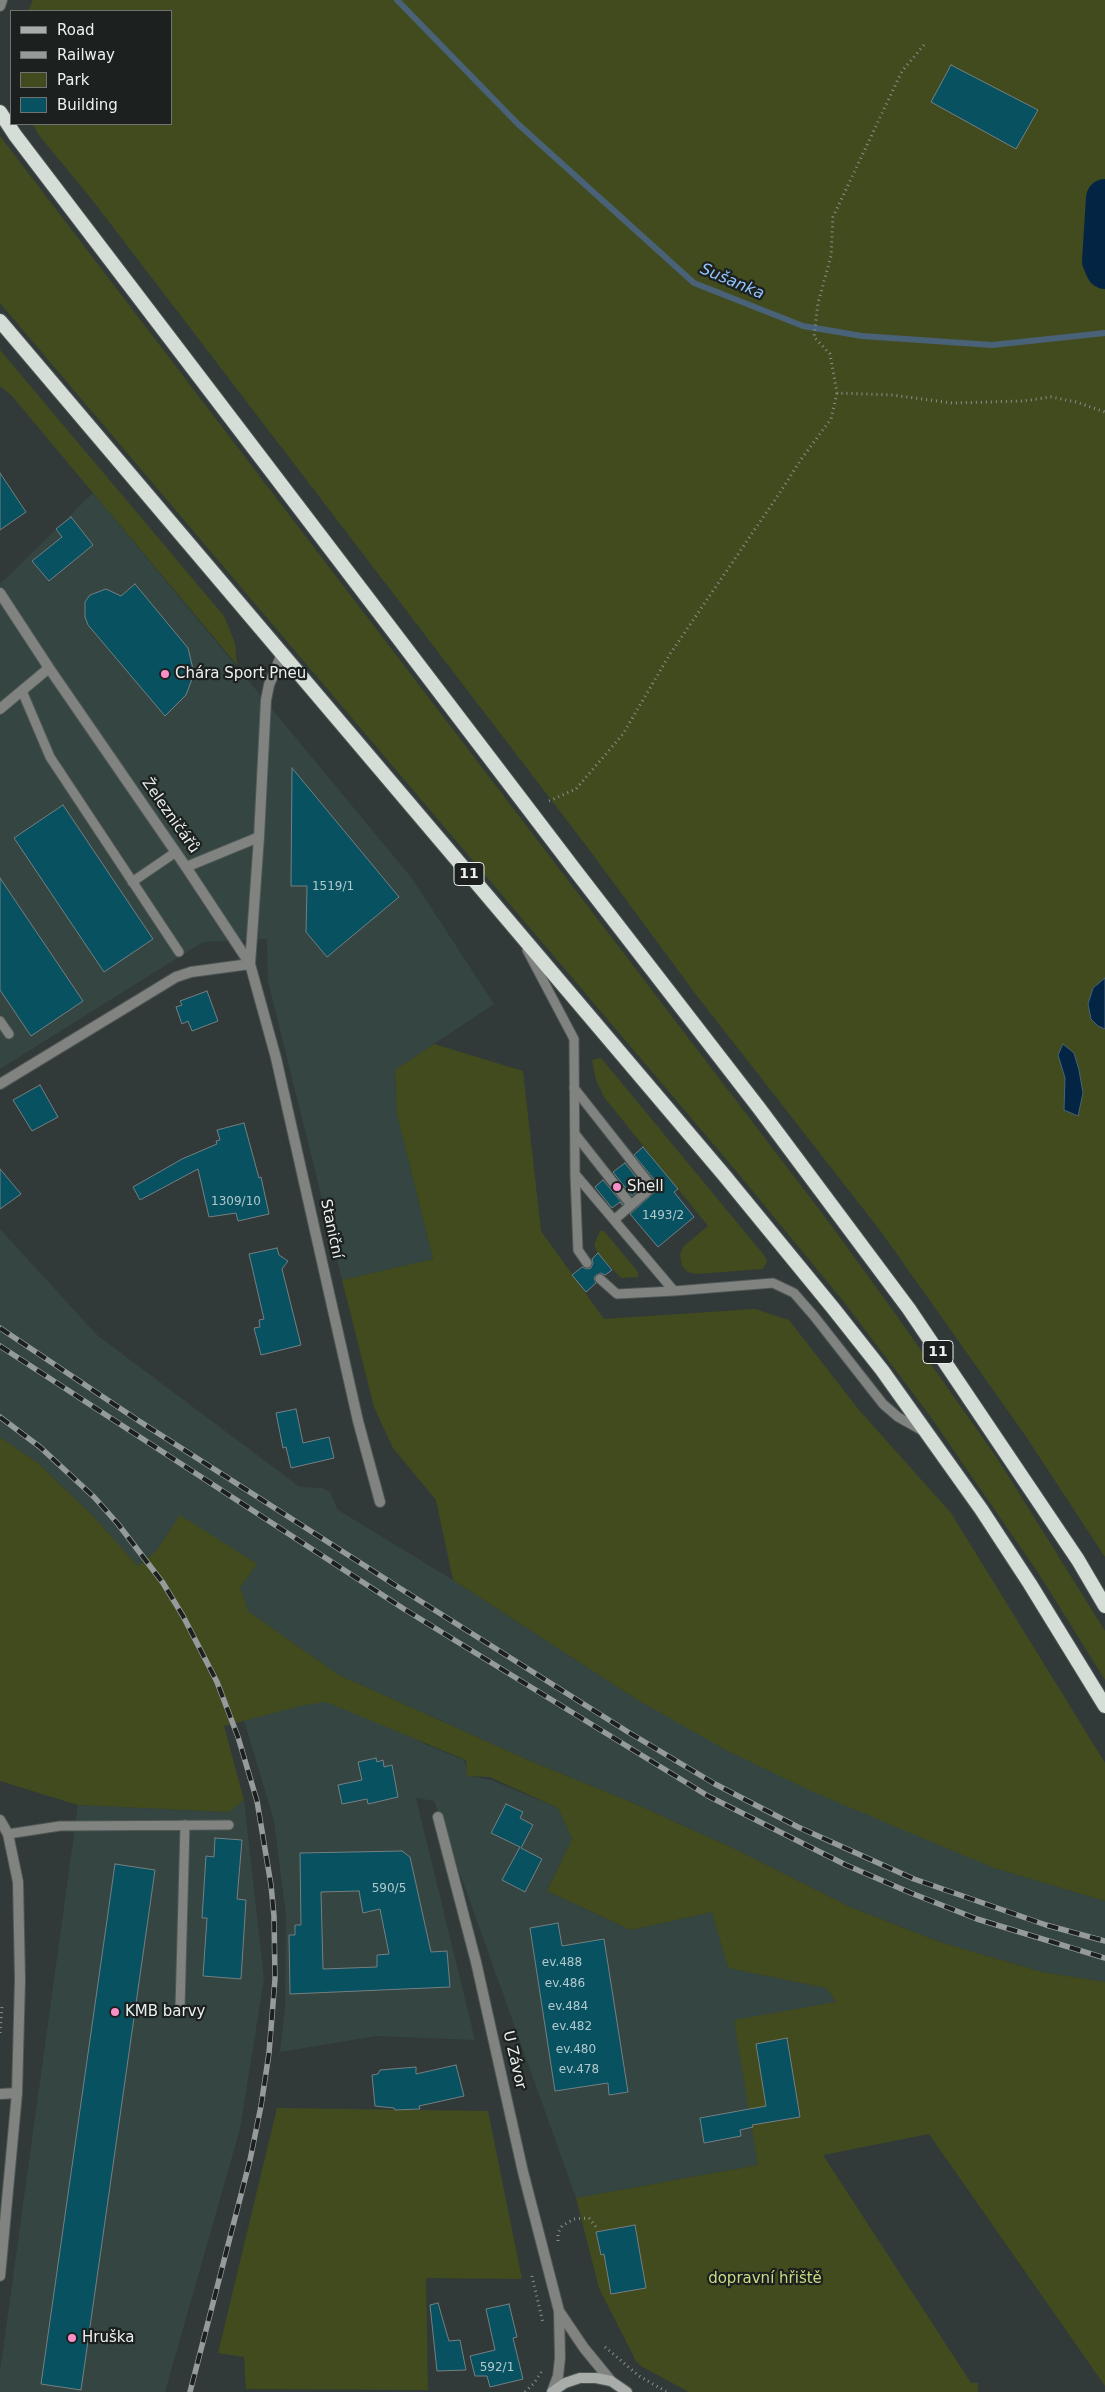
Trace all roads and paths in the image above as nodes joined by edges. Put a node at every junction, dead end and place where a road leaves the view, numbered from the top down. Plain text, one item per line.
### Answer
1 (2, 0) edge
2 (0, 6) edge
3 (924, 45) dead end
4 (0, 112) edge
5 (0, 321) edge
6 (838, 393) junction
7 (1105, 412) edge
8 (0, 593) edge
9 (282, 654) junction
10 (49, 668) junction
11 (22, 691) junction
12 (0, 709) edge
13 (548, 801) dead end
14 (259, 837) junction
15 (176, 852) junction
16 (186, 867) junction
17 (132, 882) junction
18 (517, 930) junction
19 (179, 952) dead end
20 (250, 964) junction
21 (0, 1021) edge
22 (9, 1034) dead end
23 (0, 1084) edge
24 (574, 1088) junction
25 (575, 1134) junction
26 (575, 1174) junction
27 (631, 1205) junction
28 (614, 1220) junction
29 (587, 1263) dead end
30 (600, 1280) dead end
31 (674, 1291) junction
32 (928, 1434) junction
33 (380, 1502) dead end
34 (1105, 1606) edge
35 (1105, 1706) edge
36 (438, 1817) dead end
37 (0, 1820) edge
38 (184, 1825) junction
39 (229, 1825) dead end
40 (4, 1833) edge
41 (180, 2008) dead end
42 (0, 2094) edge
43 (17, 2094) junction
44 (596, 2227) dead end
45 (558, 2244) dead end
46 (531, 2272) dead end
47 (0, 2276) edge
48 (559, 2311) junction
49 (543, 2325) dead end
50 (543, 2367) dead end
51 (611, 2381) junction
52 (525, 2392) edge
53 (552, 2392) edge
54 (627, 2392) edge

1 - 2 street
3 - 6 path
4 - 34 highway, 11
5 - 9 highway, 11
6 - 7 path
6 - 13 path
8 - 10 street, Železničářů
9 - 14 street
9 - 18 highway, 11
10 - 11 street
10 - 15 street, Železničářů
11 - 12 street
11 - 17 lane
14 - 16 street, Železničářů
14 - 20 street, Staniční
15 - 16 street, Železničářů
15 - 17 lane
16 - 20 street, Staniční
17 - 19 lane
18 - 24 lane
18 - 32 highway, 11
20 - 23 street
20 - 33 street, Staniční
21 - 22 lane
24 - 25 lane
24 - 27 lane
25 - 26 lane
25 - 27 lane
26 - 28 lane
26 - 29 lane
27 - 28 lane
28 - 31 lane
30 - 31 lane
31 - 32 lane
32 - 35 highway, 11
36 - 48 street, U Závor
37 - 40 street
38 - 39 lane
38 - 40 lane
38 - 41 lane
40 - 43 street
42 - 43 street
43 - 47 street
44 - 45 path
46 - 49 path
48 - 51 street, U Závor
48 - 53 street, U Závor
50 - 52 path
51 - 53 main road
51 - 54 main road

